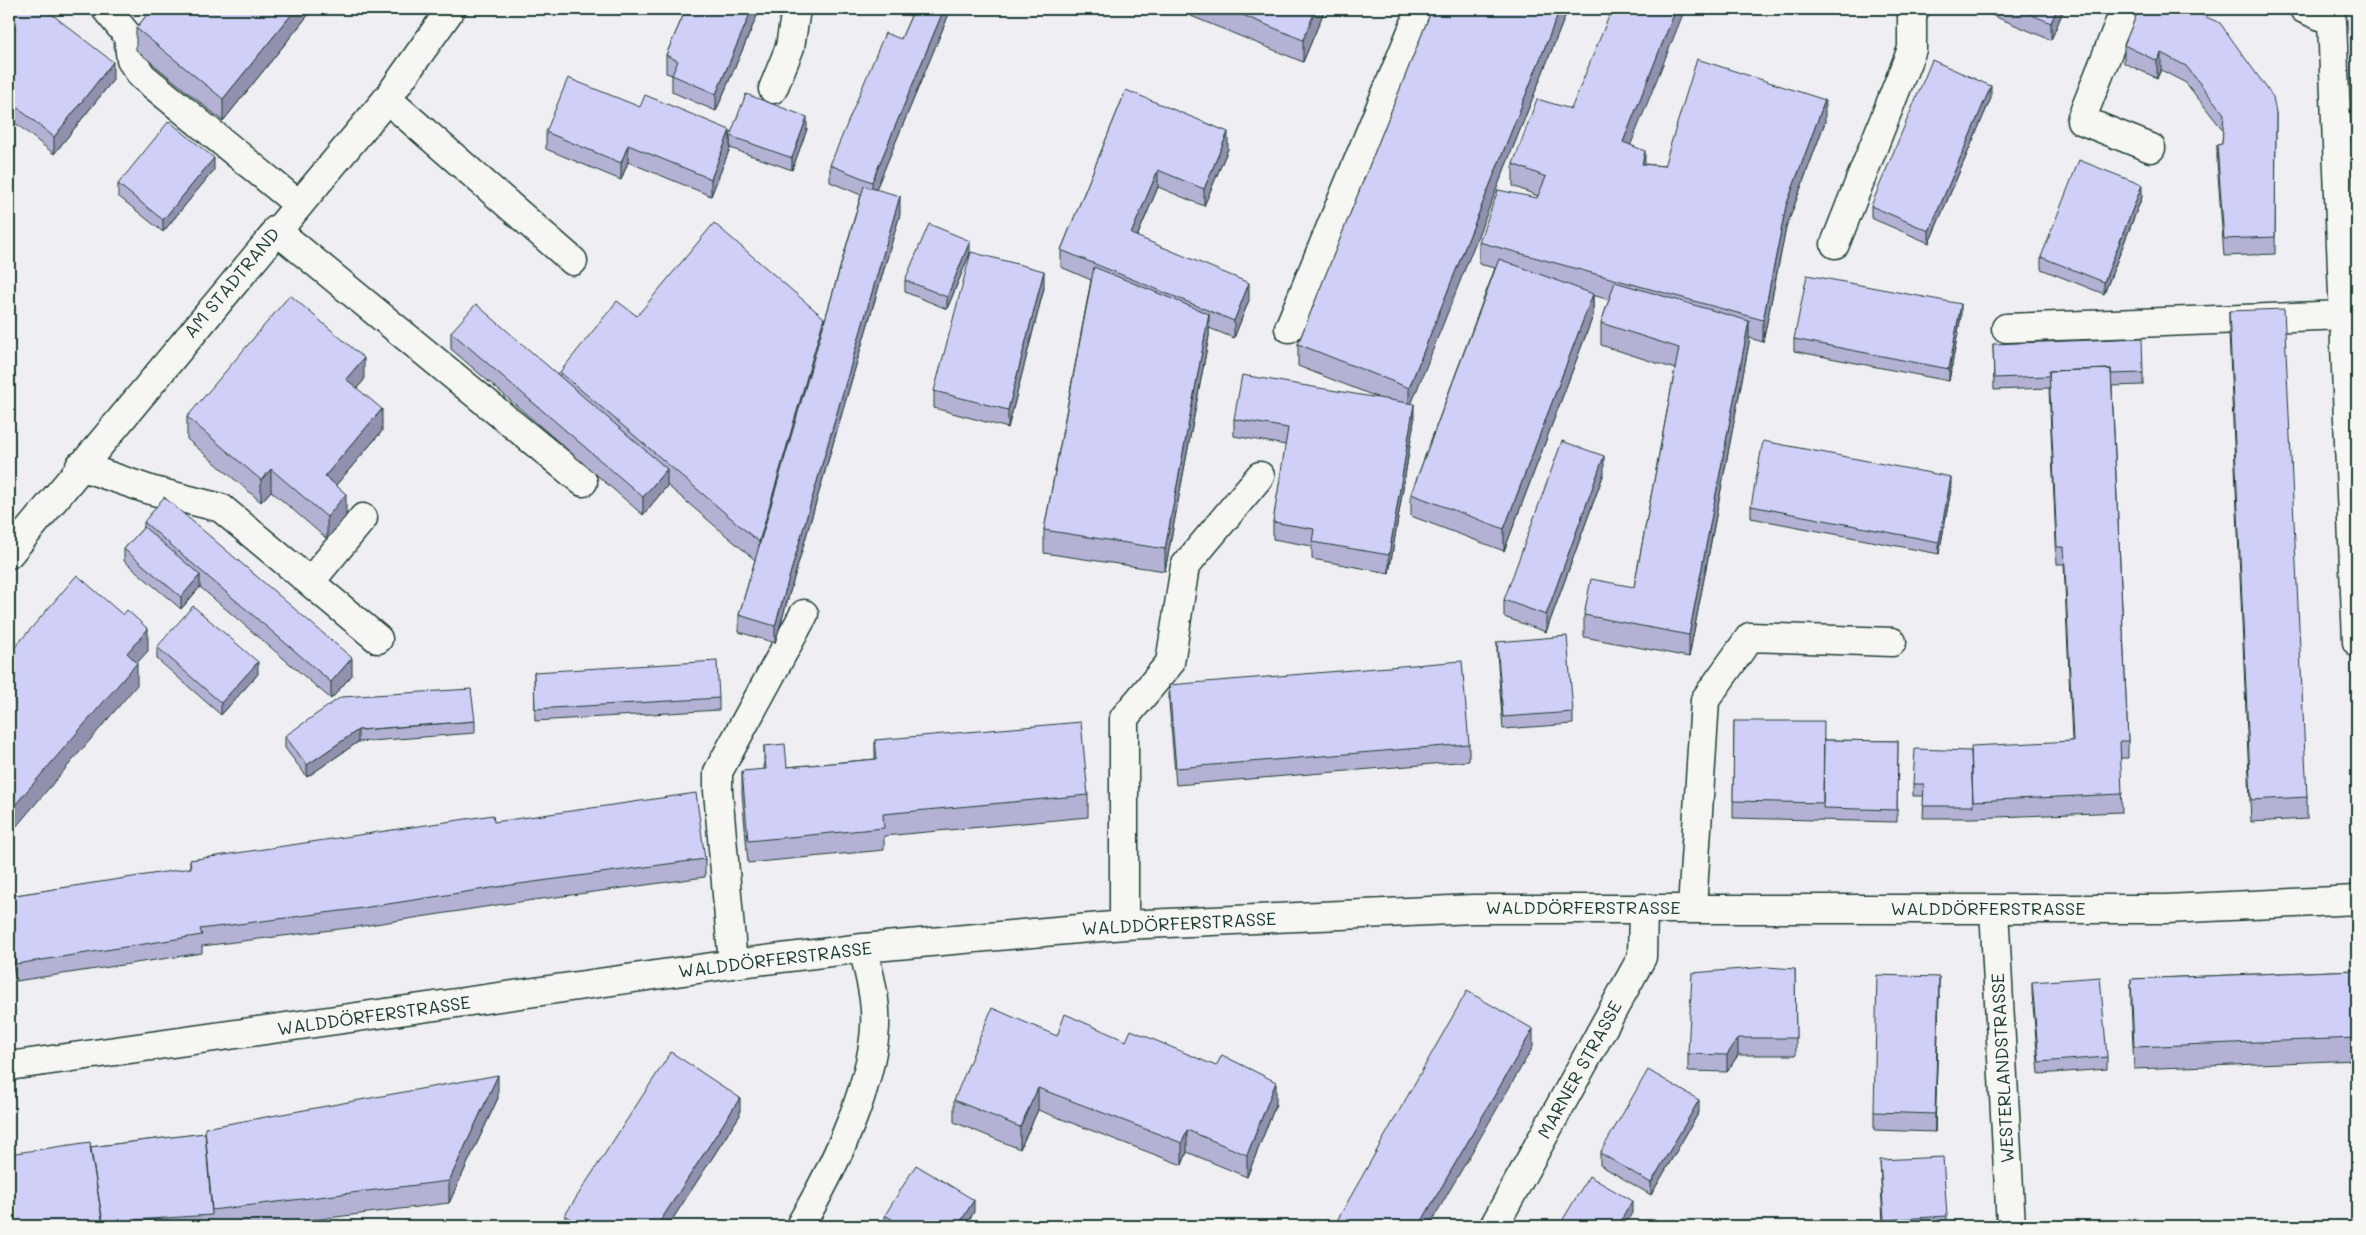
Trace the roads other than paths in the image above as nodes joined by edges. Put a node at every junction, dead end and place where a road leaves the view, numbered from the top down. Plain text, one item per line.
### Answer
1 (106, 9) edge
2 (451, 9) edge
3 (796, 9) edge
4 (1421, 9) edge
5 (1915, 9) edge
6 (2125, 9) edge
7 (2304, 9) edge
8 (2337, 15) edge
9 (773, 89) dead end
10 (386, 99) junction
11 (2151, 148) dead end
12 (298, 204) junction
13 (276, 230) junction
14 (1835, 244) dead end
15 (572, 261) dead end
16 (2344, 315) junction
17 (1289, 328) dead end
18 (2006, 328) dead end
19 (80, 466) junction
20 (1260, 476) dead end
21 (583, 482) dead end
22 (363, 518) dead end
23 (9, 554) edge
24 (310, 582) junction
25 (804, 614) dead end
26 (378, 639) dead end
27 (1892, 642) dead end
28 (2357, 642) edge
29 (2357, 900) edge
30 (1643, 908) junction
31 (1692, 908) junction
32 (1994, 909) junction
33 (1124, 925) junction
34 (863, 948) junction
35 (733, 964) junction
36 (9, 1066) edge
37 (800, 1226) edge
38 (1494, 1226) edge
39 (2011, 1226) edge

1 - 12 street
2 - 10 street, AM STADTRAND
3 - 9 street
4 - 17 street
5 - 14 street
6 - 11 street
7 - 8 street
8 - 16 street
10 - 12 street, AM STADTRAND
10 - 15 street
12 - 13 street, AM STADTRAND
13 - 19 street, AM STADTRAND
13 - 21 street
16 - 18 street
16 - 28 street
19 - 23 street, AM STADTRAND
19 - 24 street
20 - 33 street
22 - 24 street
24 - 26 street
25 - 35 street
27 - 31 street
29 - 32 street, WALDDÖRFERSTRASSE
30 - 31 street, WALDDÖRFERSTRASSE
30 - 33 street, WALDDÖRFERSTRASSE
30 - 38 street, MARNER STRASSE
31 - 32 street, WALDDÖRFERSTRASSE
32 - 39 street, WESTERLANDSTRASSE
33 - 34 street, WALDDÖRFERSTRASSE
34 - 35 street, WALDDÖRFERSTRASSE
34 - 37 street
35 - 36 street, WALDDÖRFERSTRASSE

